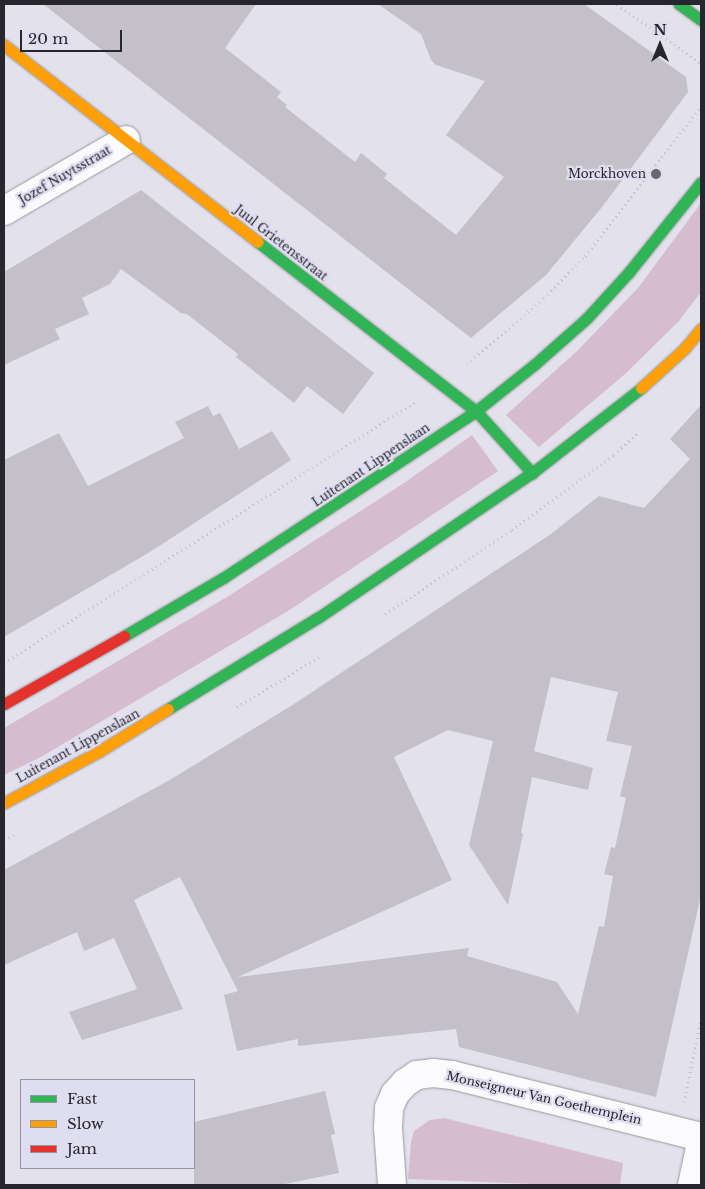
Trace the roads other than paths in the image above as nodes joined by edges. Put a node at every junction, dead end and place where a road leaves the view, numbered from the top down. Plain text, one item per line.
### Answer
1 (679, 4) edge
2 (701, 20) edge
3 (4, 45) edge
4 (126, 140) junction
5 (701, 182) edge
6 (4, 210) edge
7 (701, 329) edge
8 (476, 411) junction
9 (532, 473) junction
10 (4, 704) edge
11 (4, 803) edge
12 (701, 1137) edge
13 (701, 1143) edge
14 (392, 1185) edge
15 (692, 1185) edge

1 - 2 main road
3 - 4 main road, Juul Grietensstraat
4 - 6 street, Jozef Nuytsstraat
4 - 8 main road, Juul Grietensstraat
5 - 8 main road, Luitenant Lippenslaan
7 - 9 main road, Luitenant Lippenslaan
8 - 9 main road, Juul Grietensstraat
8 - 10 main road, Luitenant Lippenslaan
9 - 11 main road, Luitenant Lippenslaan
12 - 14 street, Monseigneur Van Goethemplein
13 - 15 street

